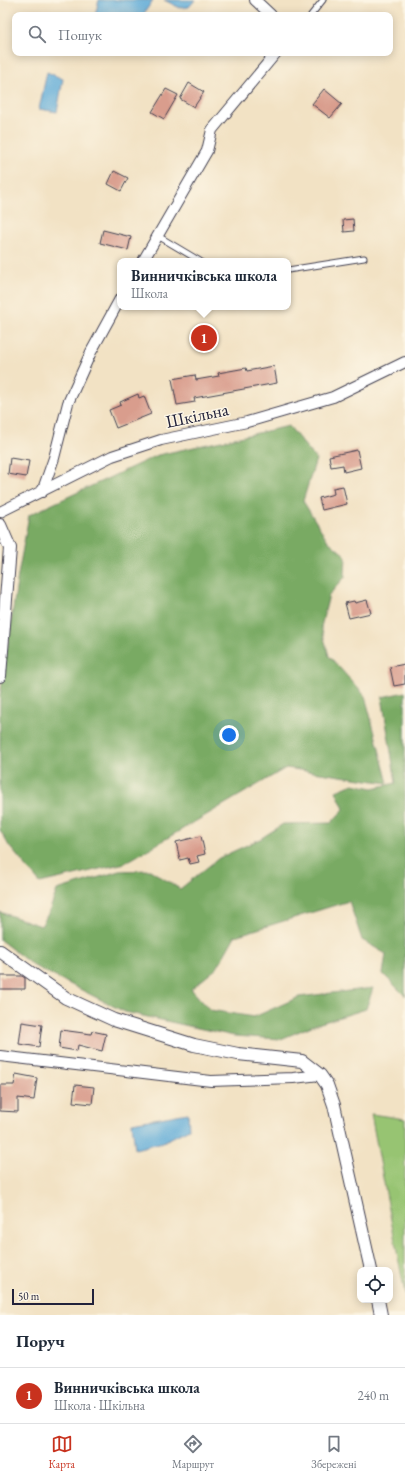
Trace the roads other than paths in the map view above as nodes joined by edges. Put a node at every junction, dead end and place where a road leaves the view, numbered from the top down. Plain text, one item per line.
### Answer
1 (255, 0) edge
2 (323, 0) edge
3 (268, 12) edge
4 (313, 12) edge
5 (274, 56) edge
6 (158, 236) junction
7 (145, 258) edge
8 (195, 258) edge
9 (364, 258) dead end
10 (291, 270) edge
11 (117, 304) edge
12 (405, 362) edge
13 (42, 492) junction
14 (0, 512) edge
15 (0, 525) edge
16 (0, 676) edge
17 (0, 951) edge
18 (0, 1056) edge
19 (320, 1075) junction
20 (370, 1267) edge
21 (379, 1303) edge
22 (381, 1315) edge

1 - 3 street
2 - 4 lane
5 - 6 street
6 - 7 street
6 - 8 lane
9 - 10 lane
11 - 13 street
12 - 13 street, Шкільна
13 - 14 street, Шкільна
15 - 16 street
17 - 19 street
18 - 19 street
19 - 20 street
21 - 22 street

